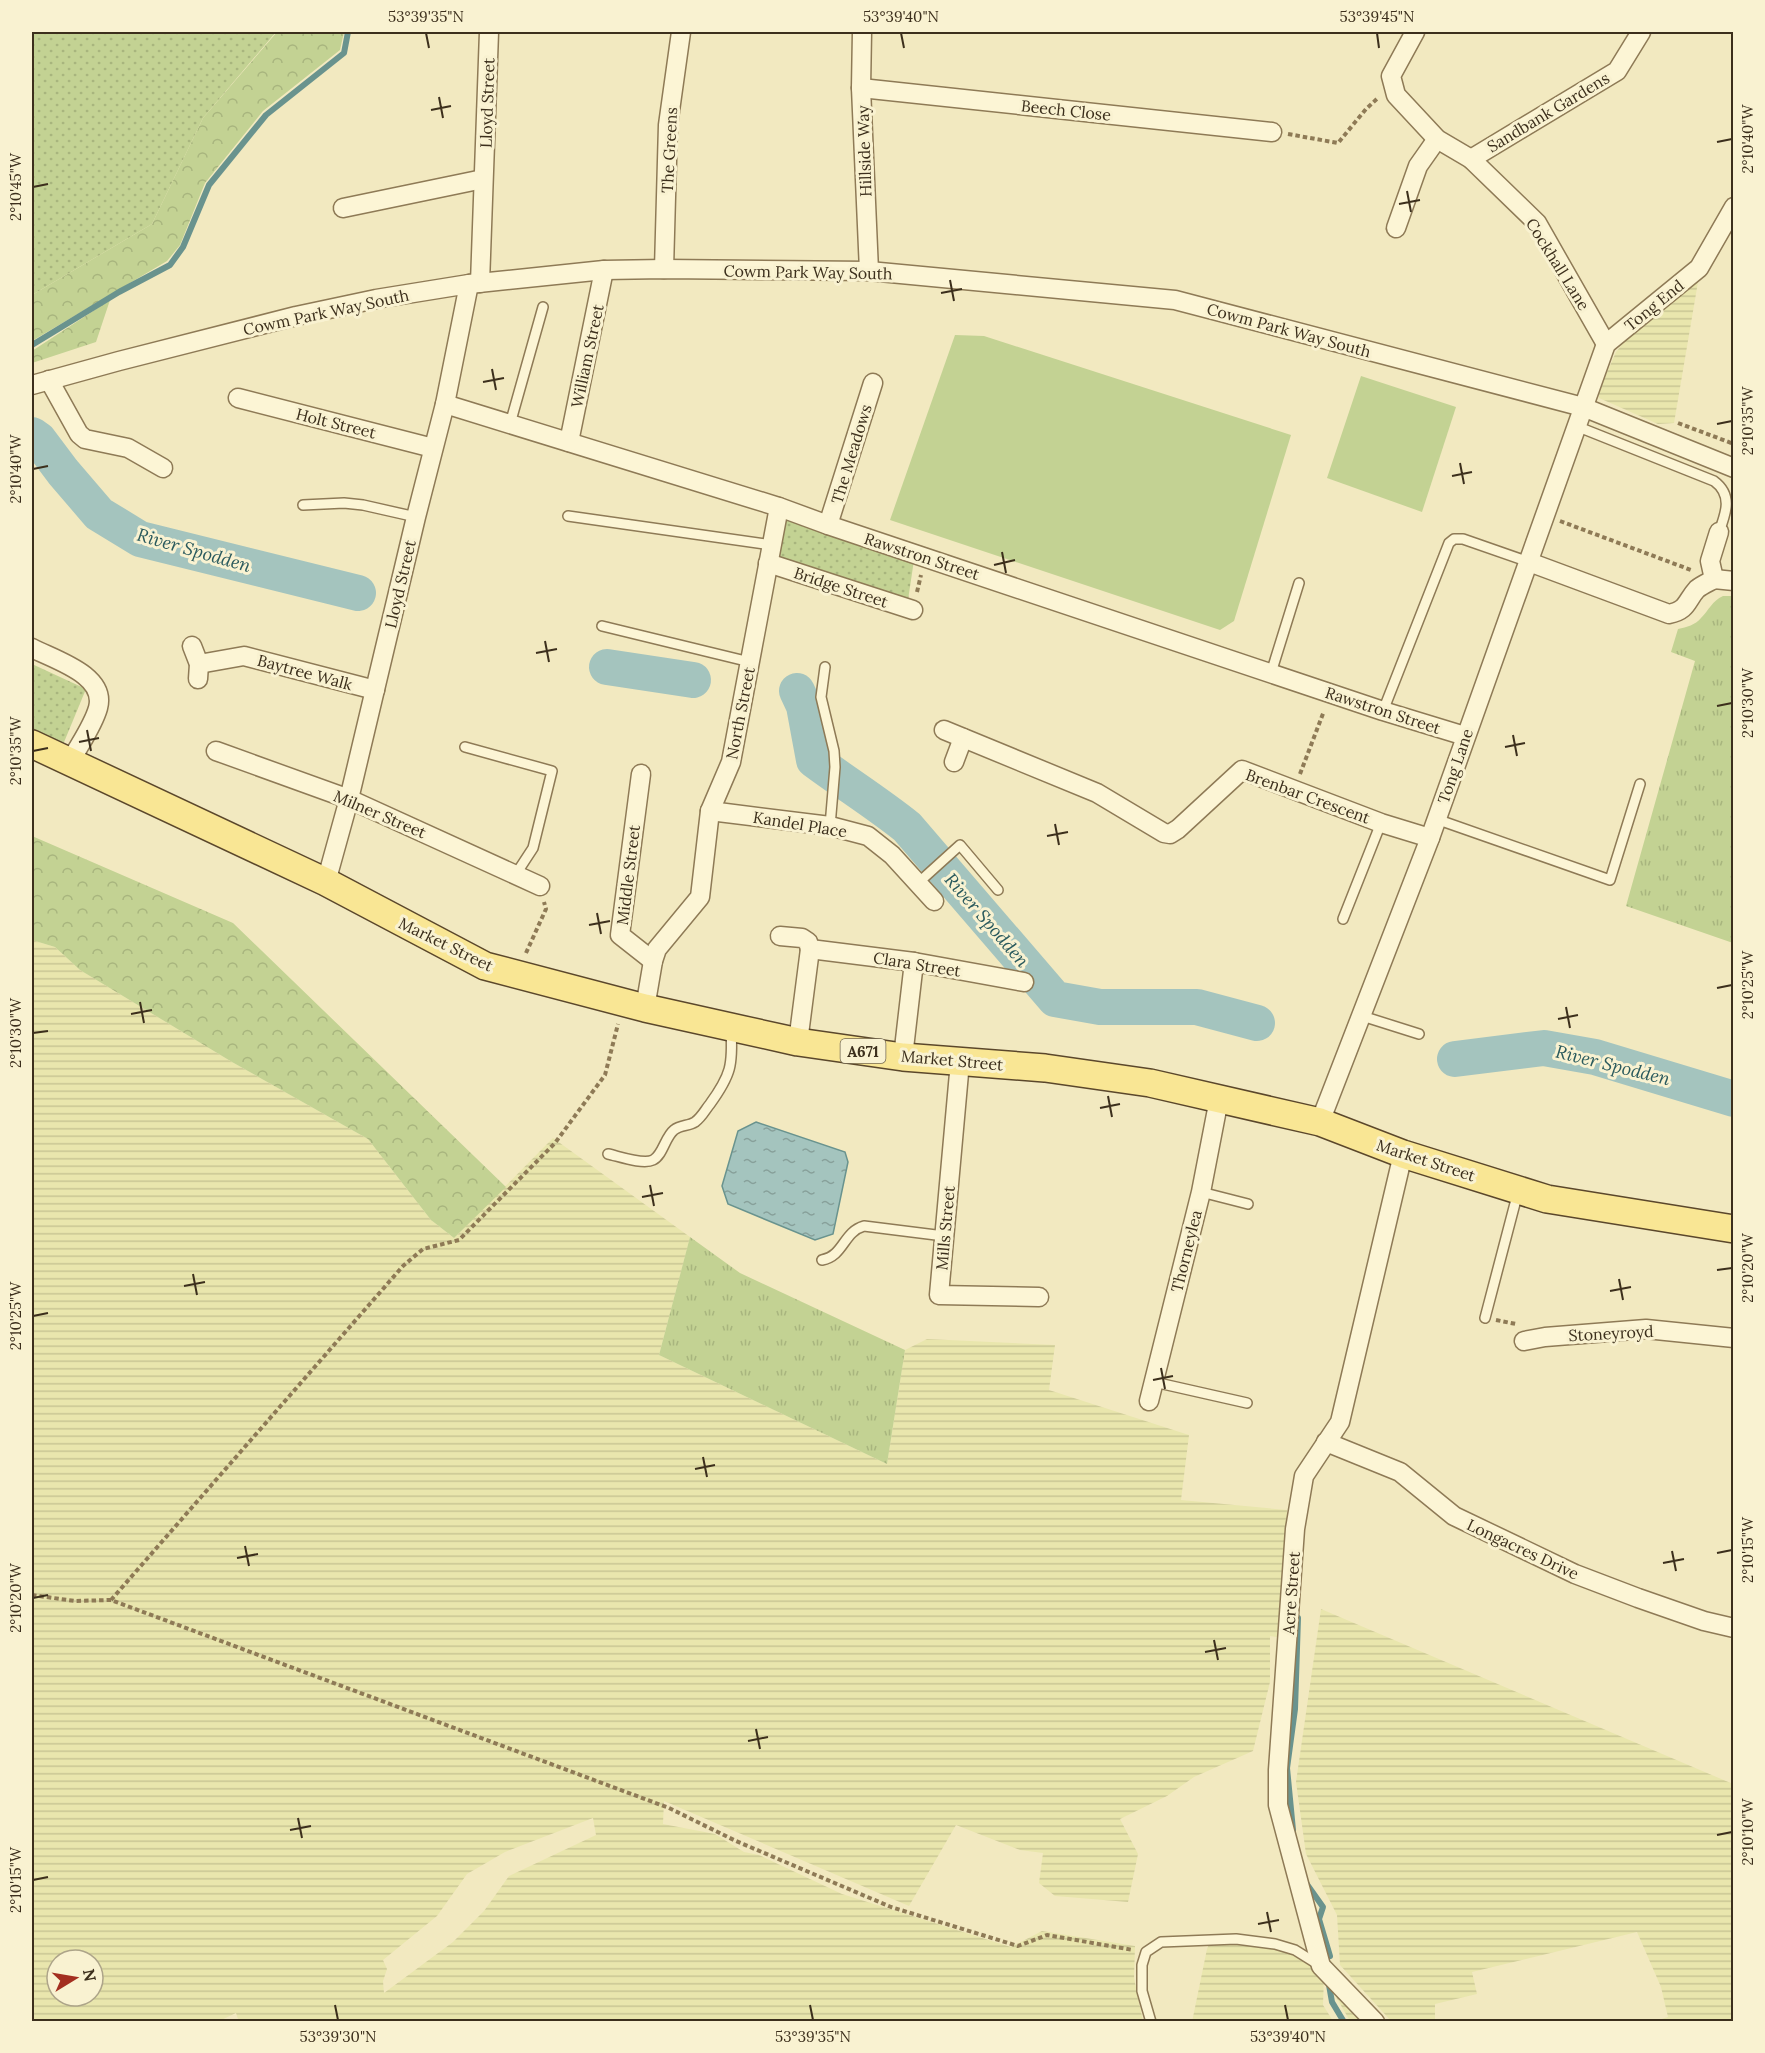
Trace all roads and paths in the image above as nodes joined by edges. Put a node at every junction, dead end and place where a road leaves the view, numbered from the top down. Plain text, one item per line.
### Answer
1 (489, 32) edge
2 (681, 32) edge
3 (862, 32) edge
4 (1415, 32) edge
5 (1641, 32) edge
6 (861, 87) junction
7 (1394, 90) junction
8 (1272, 132) joint
9 (1437, 139) junction
10 (1471, 159) junction
11 (483, 179) junction
12 (1734, 207) edge
13 (343, 208) dead end
14 (1396, 228) dead end
15 (664, 269) junction
16 (604, 270) junction
17 (869, 271) junction
18 (474, 283) junction
19 (543, 307) dead end
20 (1606, 344) junction
21 (40, 383) edge
22 (873, 383) dead end
23 (238, 398) dead end
24 (445, 405) junction
25 (1583, 407) junction
26 (510, 424) junction
27 (1576, 426) junction
28 (569, 442) junction
29 (433, 448) junction
30 (163, 468) dead end
31 (1734, 468) edge
32 (303, 505) dead end
33 (779, 507) junction
34 (1545, 515) junction
35 (568, 516) dead end
36 (416, 517) junction
37 (828, 525) junction
38 (1719, 532) joint
39 (772, 545) junction
40 (924, 557) junction
41 (1529, 562) junction
42 (768, 564) junction
43 (1714, 579) junction
44 (1734, 581) edge
45 (1299, 583) dead end
46 (914, 610) joint
47 (602, 626) dead end
48 (192, 646) dead end
49 (32, 648) edge
50 (750, 662) junction
51 (825, 667) dead end
52 (1271, 673) junction
53 (375, 690) junction
54 (1331, 693) junction
55 (1383, 711) junction
56 (944, 730) dead end
57 (1465, 736) junction
58 (963, 738) junction
59 (32, 744) edge
60 (465, 747) dead end
61 (216, 751) dead end
62 (70, 762) junction
63 (954, 762) dead end
64 (641, 774) dead end
65 (1640, 784) dead end
66 (1294, 789) junction
67 (349, 799) junction
68 (710, 811) junction
69 (1436, 819) junction
70 (1381, 823) junction
71 (830, 826) junction
72 (1430, 838) junction
73 (516, 874) junction
74 (922, 879) junction
75 (326, 882) junction
76 (540, 886) dead end
77 (998, 890) dead end
78 (934, 901) dead end
79 (546, 909) dead end
80 (1343, 919) dead end
81 (780, 936) dead end
82 (810, 949) junction
83 (523, 960) dead end
84 (652, 961) junction
85 (914, 962) junction
86 (1024, 982) dead end
87 (634, 1006) junction
88 (1362, 1016) junction
89 (730, 1028) junction
90 (1419, 1034) dead end
91 (798, 1042) junction
92 (903, 1057) junction
93 (960, 1062) junction
94 (1219, 1099) junction
95 (1320, 1122) junction
96 (608, 1154) dead end
97 (1403, 1154) junction
98 (1519, 1190) junction
99 (1201, 1192) junction
100 (1248, 1204) dead end
101 (1734, 1229) edge
102 (944, 1236) junction
103 (822, 1260) dead end
104 (1039, 1297) dead end
105 (1485, 1318) dead end
106 (1734, 1338) edge
107 (1524, 1341) dead end
108 (1154, 1382) junction
109 (1149, 1401) dead end
110 (1247, 1403) dead end
111 (1326, 1442) junction
112 (32, 1595) edge
113 (111, 1600) junction
114 (1734, 1628) edge
115 (1146, 1952) junction
116 (1321, 1966) junction
117 (1151, 2022) edge
118 (1375, 2022) edge
119 (1673, 2022) edge
120 (1681, 2022) edge

1 - 11 street, Lloyd Street
2 - 15 street, The Greens
3 - 6 street, Hillside Way
4 - 7 street
5 - 10 street, Sandbank Gardens
6 - 8 street, Beech Close
6 - 17 street, Hillside Way
7 - 8 path
7 - 9 street, Cockhall Lane
9 - 10 street, Cockhall Lane
9 - 14 street
10 - 20 street, Cockhall Lane
11 - 13 street
11 - 18 street, Lloyd Street
12 - 20 street, Tong End
15 - 16 street, Cowm Park Way South
15 - 17 street, Cowm Park Way South
16 - 18 street, Cowm Park Way South
16 - 28 street, William Street
17 - 25 street, Cowm Park Way South
18 - 21 street, Cowm Park Way South
18 - 24 street, Lloyd Street
19 - 26 lane
20 - 25 street
21 - 30 street
22 - 37 street, The Meadows
23 - 29 street, Holt Street
24 - 26 street, Rawstron Street
24 - 29 street, Lloyd Street
25 - 27 street, Tong Lane
25 - 31 street, Cowm Park Way South
26 - 28 street, Rawstron Street
27 - 34 street, Tong Lane
27 - 38 lane
28 - 33 street, Rawstron Street
29 - 36 street, Lloyd Street
32 - 36 lane
33 - 37 street, Rawstron Street
33 - 39 street, North Street
34 - 41 street, Tong Lane
34 - 43 path
35 - 39 lane
36 - 53 street, Lloyd Street
37 - 40 street, Rawstron Street
38 - 43 street
39 - 42 street, North Street
40 - 46 path
40 - 52 street, Rawstron Street
41 - 43 street
41 - 55 lane
41 - 57 street, Tong Lane
42 - 46 street, Bridge Street
42 - 50 street, North Street
43 - 44 street
45 - 52 lane
47 - 50 lane
48 - 53 street, Baytree Walk
49 - 62 street
50 - 68 street, North Street
51 - 71 lane
52 - 54 street, Rawstron Street
53 - 67 street, Lloyd Street
54 - 55 street, Rawstron Street
54 - 66 path
55 - 57 street, Rawstron Street
56 - 58 street, Brenbar Crescent
57 - 69 street, Tong Lane
58 - 63 street
58 - 66 street, Brenbar Crescent
59 - 62 main road, Market Street / A671
60 - 73 lane
61 - 67 street, Milner Street
62 - 75 main road, Market Street / A671
64 - 84 street, Middle Street
65 - 69 lane
66 - 70 street, Brenbar Crescent
67 - 73 street, Milner Street
67 - 75 street, Lloyd Street
68 - 71 street, Kandel Place
68 - 84 street, North Street
69 - 72 street, Tong Lane
70 - 72 street, Brenbar Crescent
70 - 80 lane
71 - 74 street, Kandel Place
72 - 88 street, Tong Lane
73 - 76 street, Milner Street
74 - 77 lane
74 - 78 street, Kandel Place
75 - 87 main road, Market Street / A671
79 - 83 path
81 - 82 street
82 - 85 street, Clara Street
82 - 91 street
84 - 87 street, North Street
85 - 86 street, Clara Street
85 - 92 street
87 - 89 main road, Market Street / A671
87 - 113 path
88 - 90 lane
88 - 95 street, Tong Lane
89 - 91 main road, Market Street / A671
89 - 96 lane
91 - 92 main road, Market Street / A671
92 - 93 main road, Market Street / A671
93 - 94 main road, Market Street / A671
93 - 102 street, Mills Street
94 - 95 main road, Market Street / A671
94 - 99 street, Thorneylea
95 - 97 main road, Market Street / A671
97 - 98 main road, Market Street / A671
97 - 111 street, Acre Street
98 - 101 main road, Market Street / A671
98 - 105 lane
99 - 100 lane
99 - 108 street, Thorneylea
102 - 103 lane
102 - 104 street, Mills Street
106 - 107 street, Stoneyroyd
108 - 109 street, Thorneylea
108 - 110 lane
111 - 114 street, Longacres Drive
111 - 116 street, Acre Street
112 - 113 path
113 - 115 path
115 - 116 lane
115 - 117 lane
116 - 118 street, Acre Street
119 - 120 path

